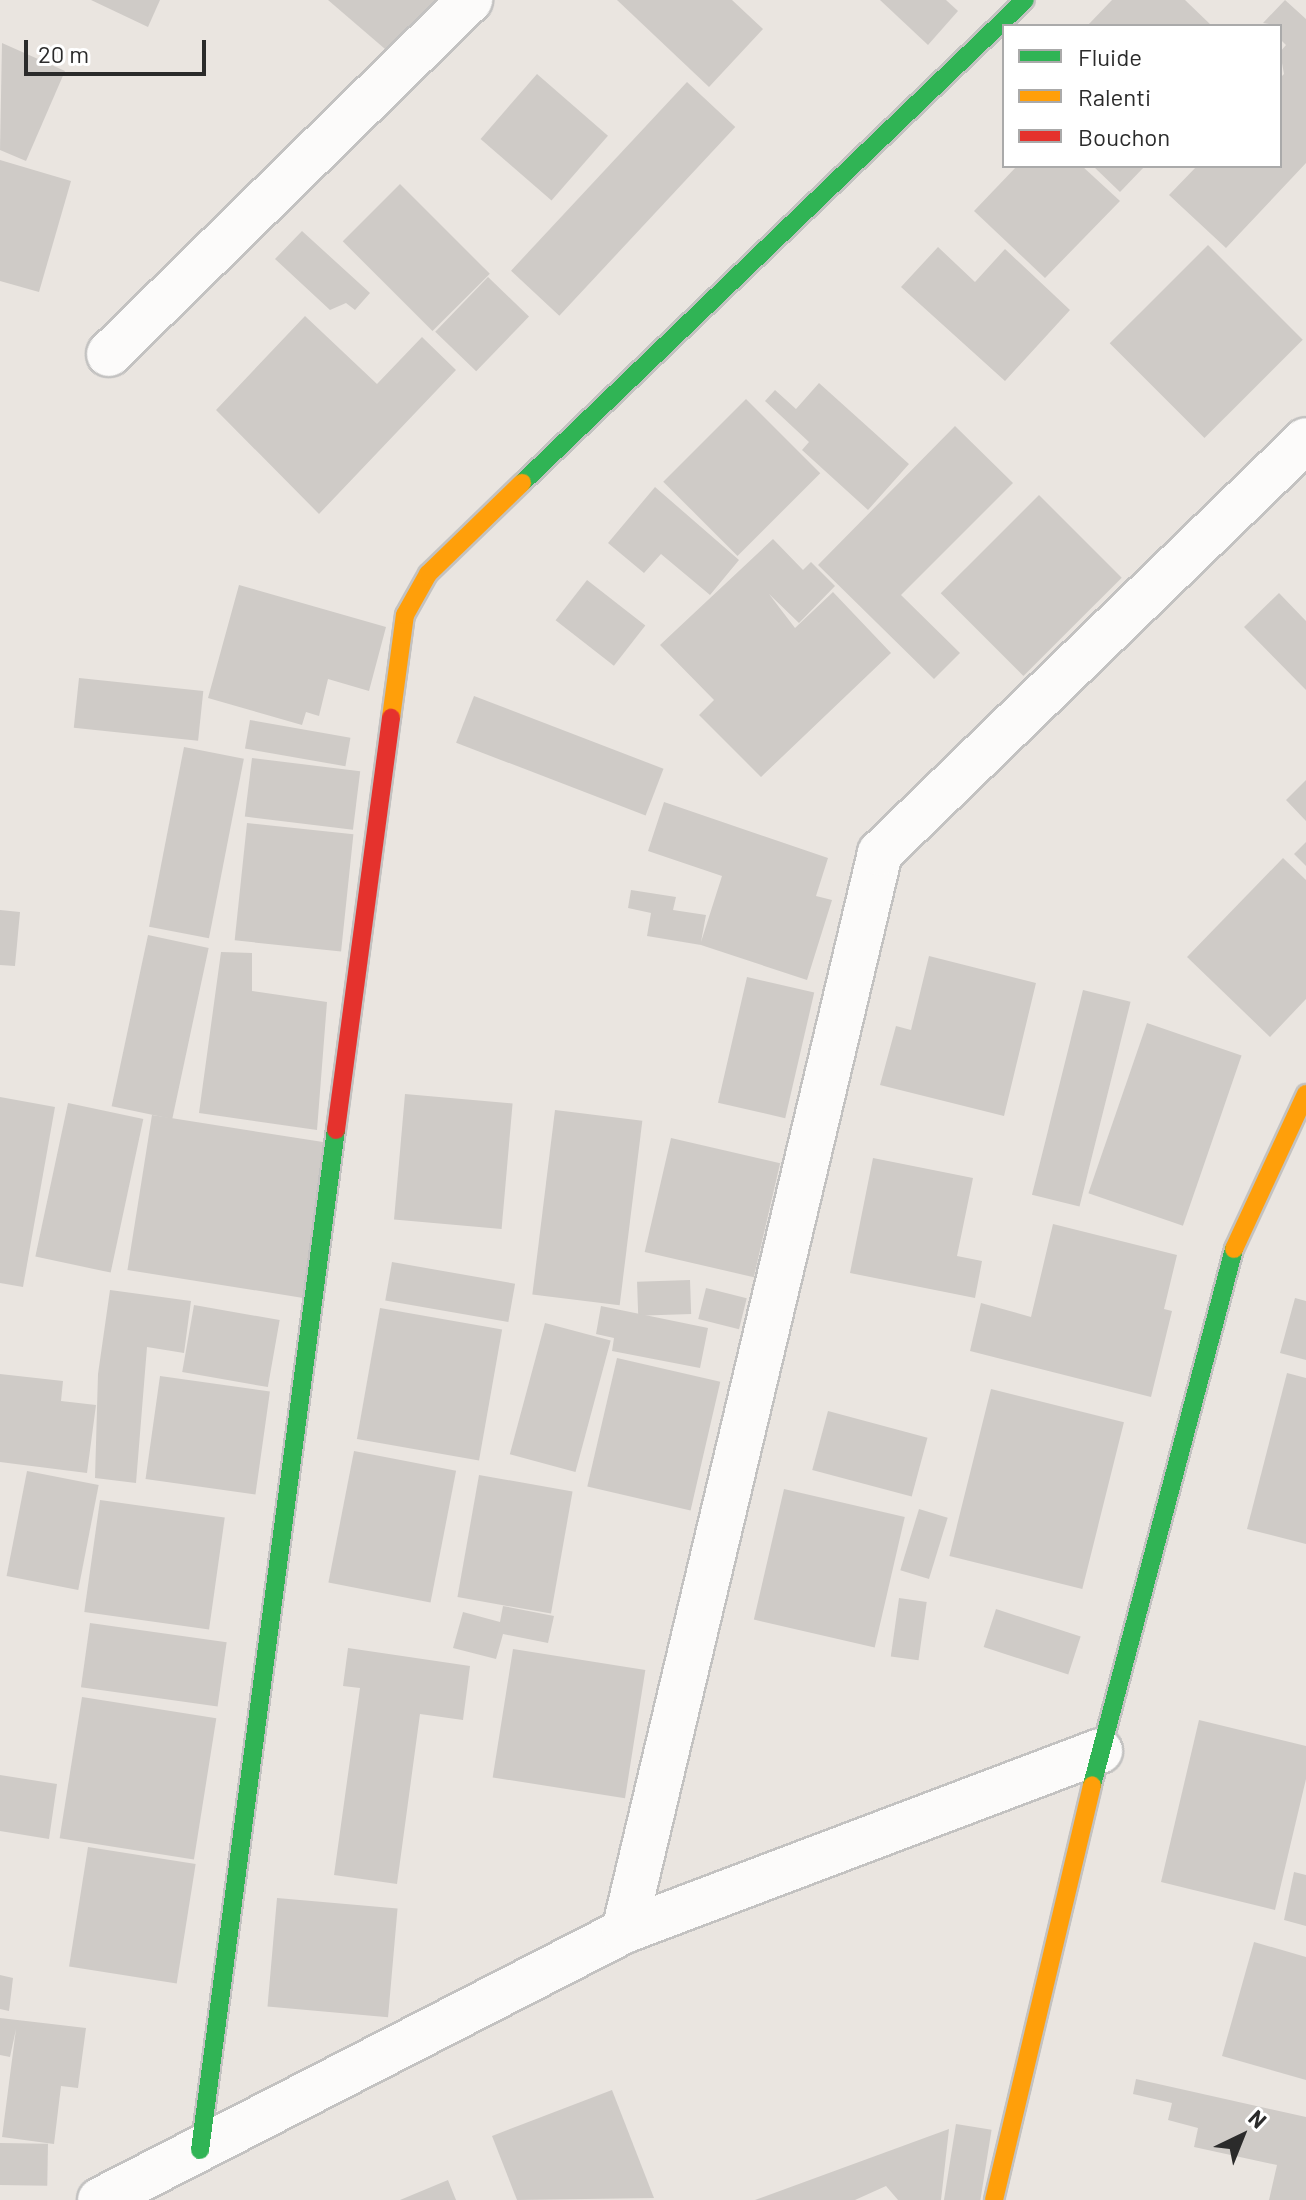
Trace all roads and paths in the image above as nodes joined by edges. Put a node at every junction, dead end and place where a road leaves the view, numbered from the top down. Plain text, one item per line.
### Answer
1 (470, 0) edge
2 (1025, 0) edge
3 (109, 354) dead end
4 (1306, 440) edge
5 (1306, 1094) edge
6 (1100, 1751) junction
7 (624, 1931) junction
8 (200, 2150) junction
9 (100, 2200) edge
10 (994, 2200) edge

1 - 3 street
2 - 8 street
4 - 7 street
5 - 6 street
6 - 7 street
6 - 10 street
7 - 8 street
8 - 9 street

